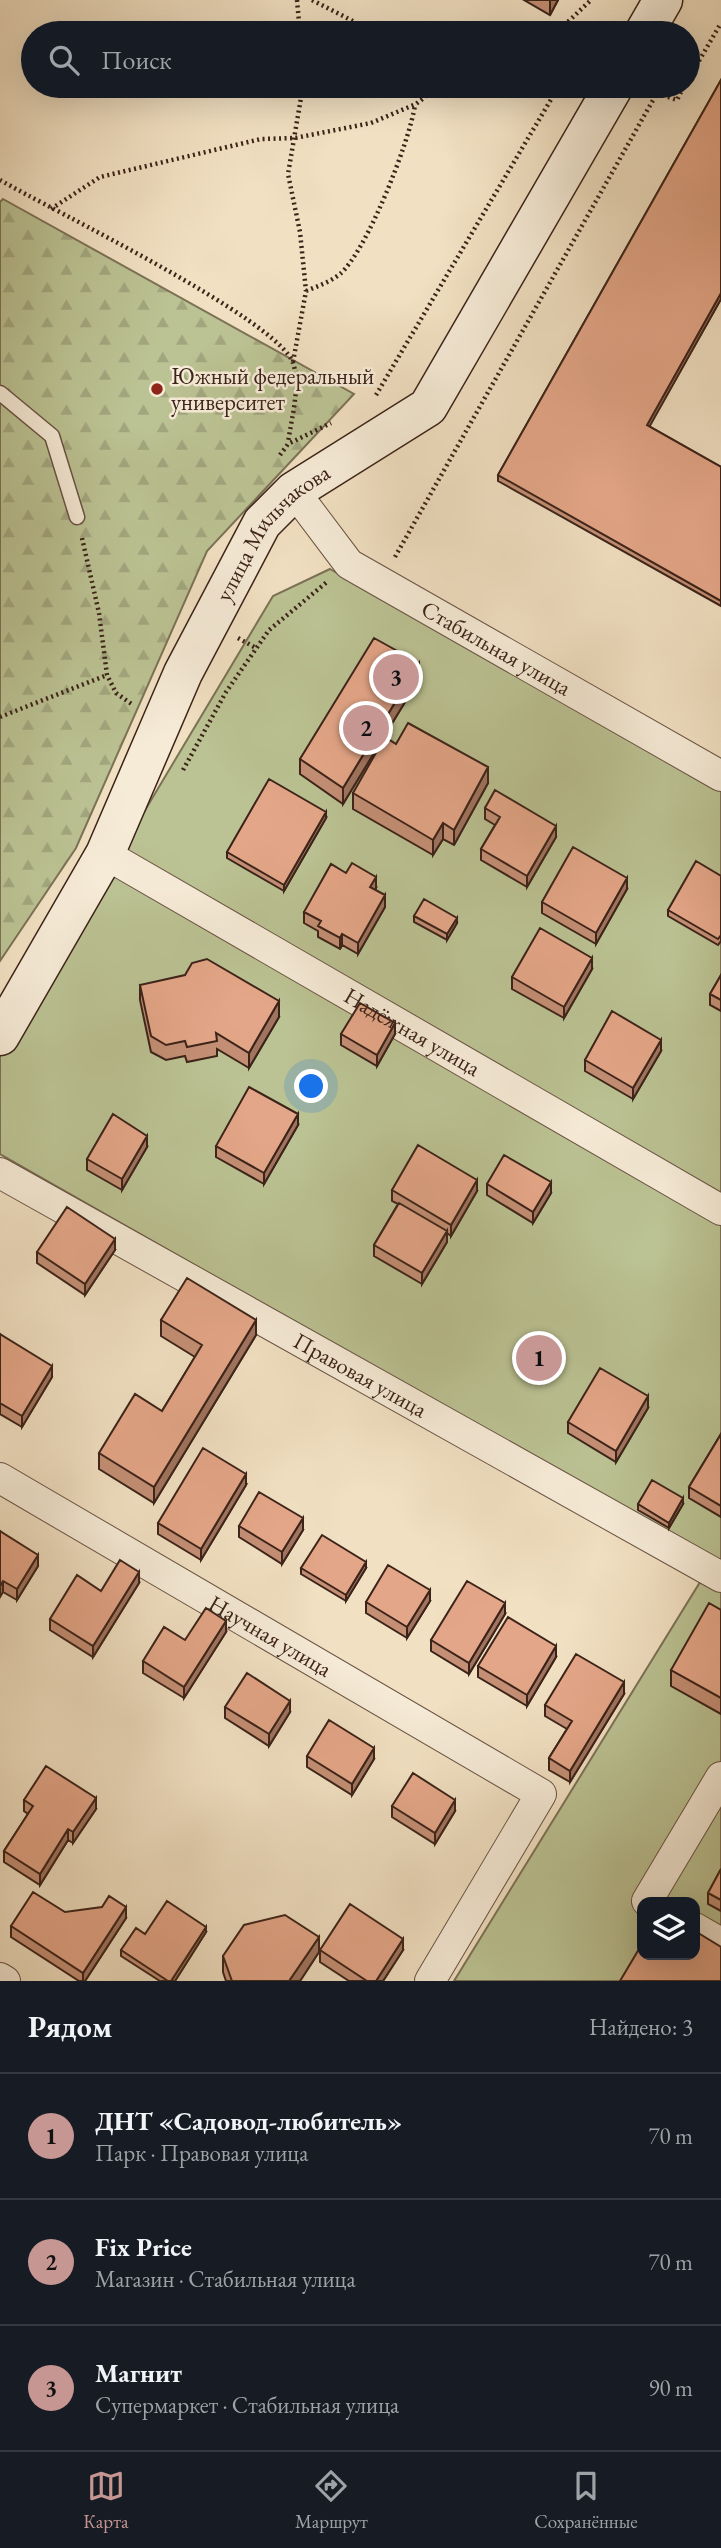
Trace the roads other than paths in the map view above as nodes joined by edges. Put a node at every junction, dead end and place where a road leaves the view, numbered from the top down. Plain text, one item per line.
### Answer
1 (663, 0) edge
2 (651, 21) edge
3 (607, 98) edge
4 (0, 393) edge
5 (294, 491) junction
6 (77, 517) road end
7 (721, 776) edge
8 (105, 854) junction
9 (0, 1036) edge
10 (0, 1173) edge
11 (721, 1210) edge
12 (0, 1478) edge
13 (721, 1577) edge
14 (721, 1777) edge
15 (651, 1897) edge
16 (700, 1931) edge
17 (721, 1943) edge
18 (0, 1978) edge
19 (5, 1981) edge
20 (430, 1981) edge

1 - 2 street
3 - 5 street, улица Мильчакова
4 - 6 lane
5 - 7 street, Стабильная улица
5 - 8 street, улица Мильчакова
8 - 9 street, улица Мильчакова
8 - 11 street, Надёжная улица
10 - 13 street, Правовая улица
12 - 20 street, Научная улица
14 - 15 street
16 - 17 street
18 - 19 street

